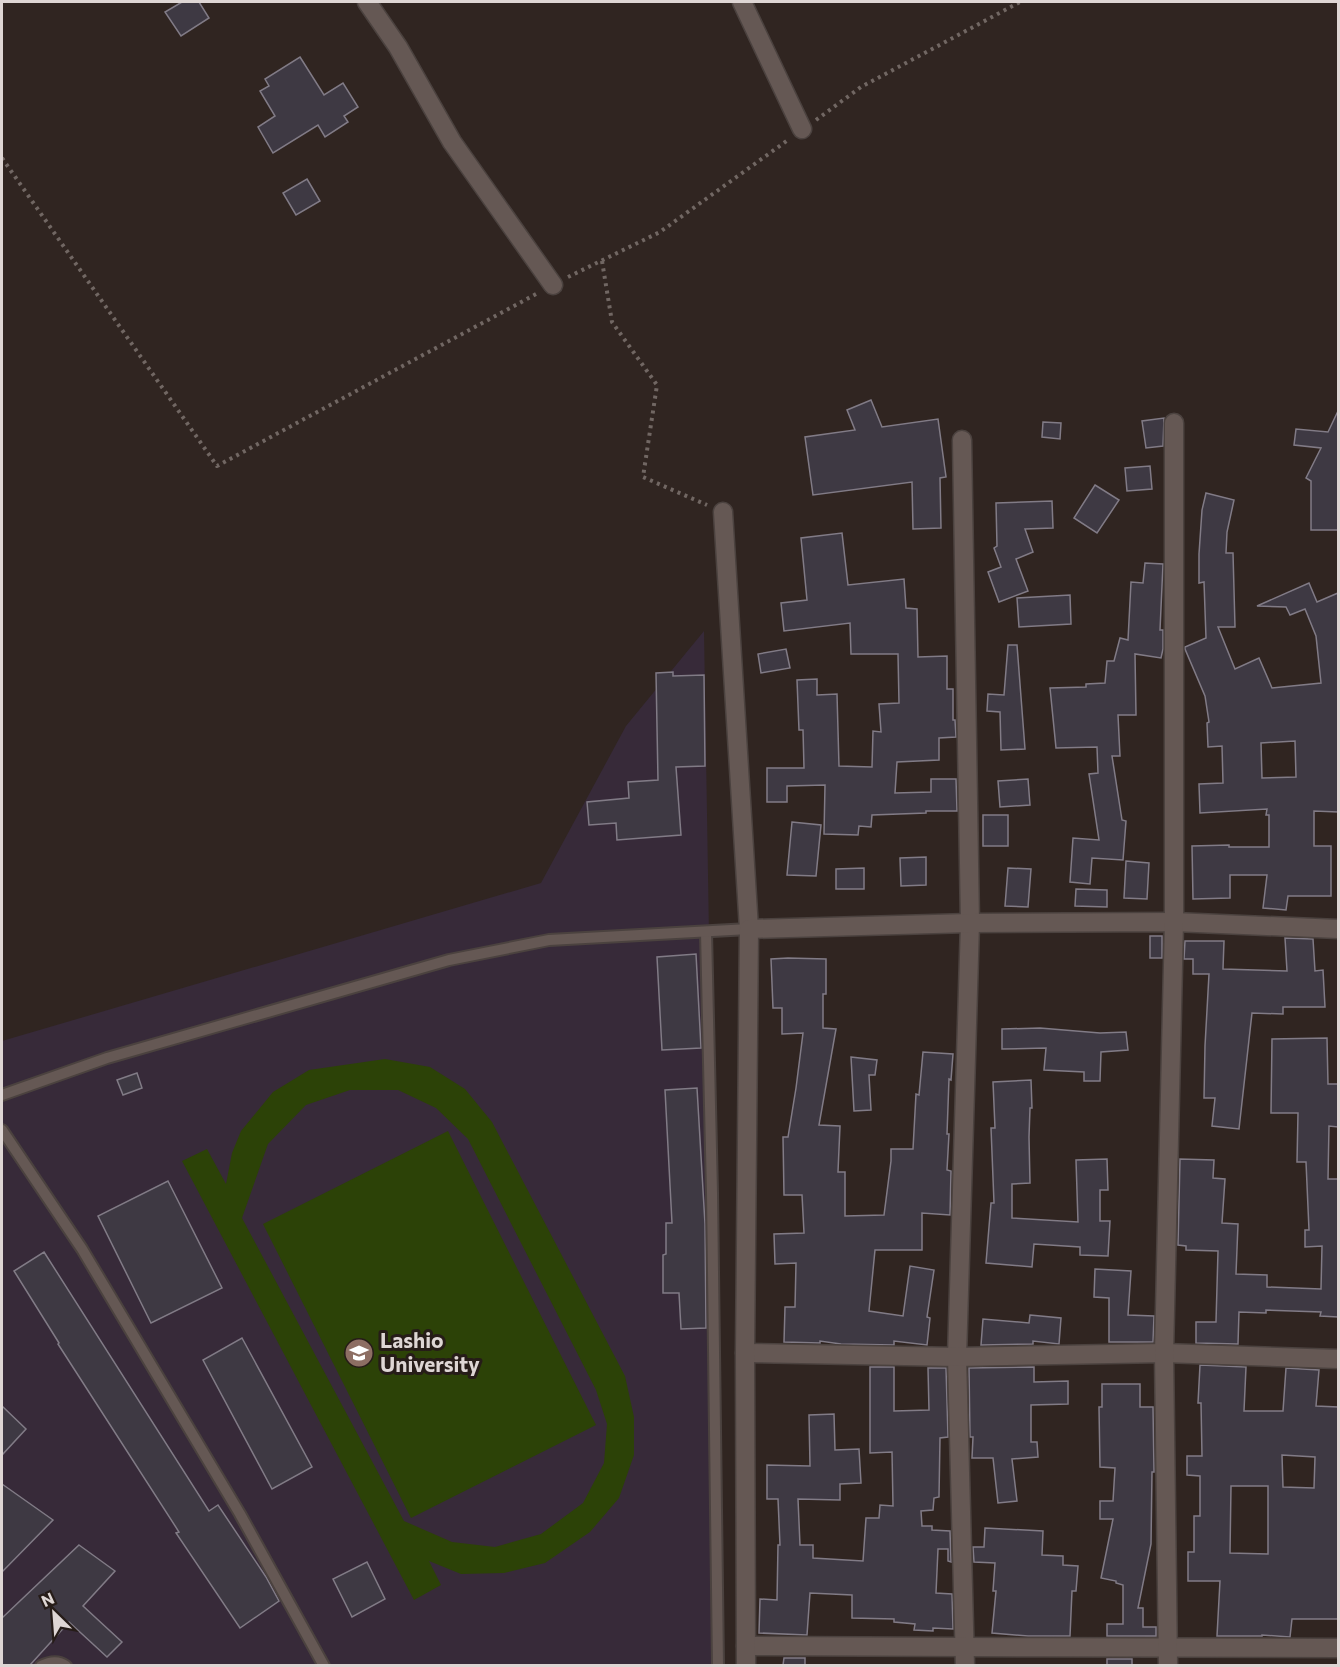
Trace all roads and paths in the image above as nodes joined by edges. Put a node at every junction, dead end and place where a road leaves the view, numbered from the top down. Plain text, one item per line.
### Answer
1 (367, 2) edge
2 (742, 2) edge
3 (1020, 2) edge
4 (802, 129) junction
5 (2, 158) edge
6 (602, 261) junction
7 (553, 285) junction
8 (1174, 423) dead end
9 (962, 440) dead end
10 (723, 512) joint
11 (1174, 922) junction
12 (970, 923) junction
13 (749, 929) junction
14 (1338, 929) edge
15 (706, 932) junction
16 (2, 1095) edge
17 (2, 1130) edge
18 (745, 1353) junction
19 (1164, 1353) junction
20 (957, 1357) junction
21 (1338, 1359) edge
22 (746, 1646) junction
23 (1168, 1647) junction
24 (1338, 1648) edge
25 (965, 1657) edge
26 (41, 1665) edge
27 (66, 1665) edge
28 (324, 1665) edge
29 (718, 1665) edge
30 (746, 1665) edge
31 (1168, 1665) edge

1 - 7 street
2 - 4 street
3 - 4 path
4 - 6 path
5 - 7 path
6 - 7 path
6 - 10 path
8 - 11 street
9 - 12 street
10 - 13 street
11 - 12 street
11 - 14 street
11 - 19 street
12 - 13 street
12 - 20 street
13 - 15 lane
13 - 18 street
15 - 16 lane
15 - 29 lane
17 - 28 lane
18 - 20 street
18 - 22 street
19 - 20 street
19 - 21 street
19 - 23 street
20 - 25 street
22 - 25 street
22 - 30 street
23 - 24 street
23 - 25 street
23 - 31 street
26 - 27 lane

